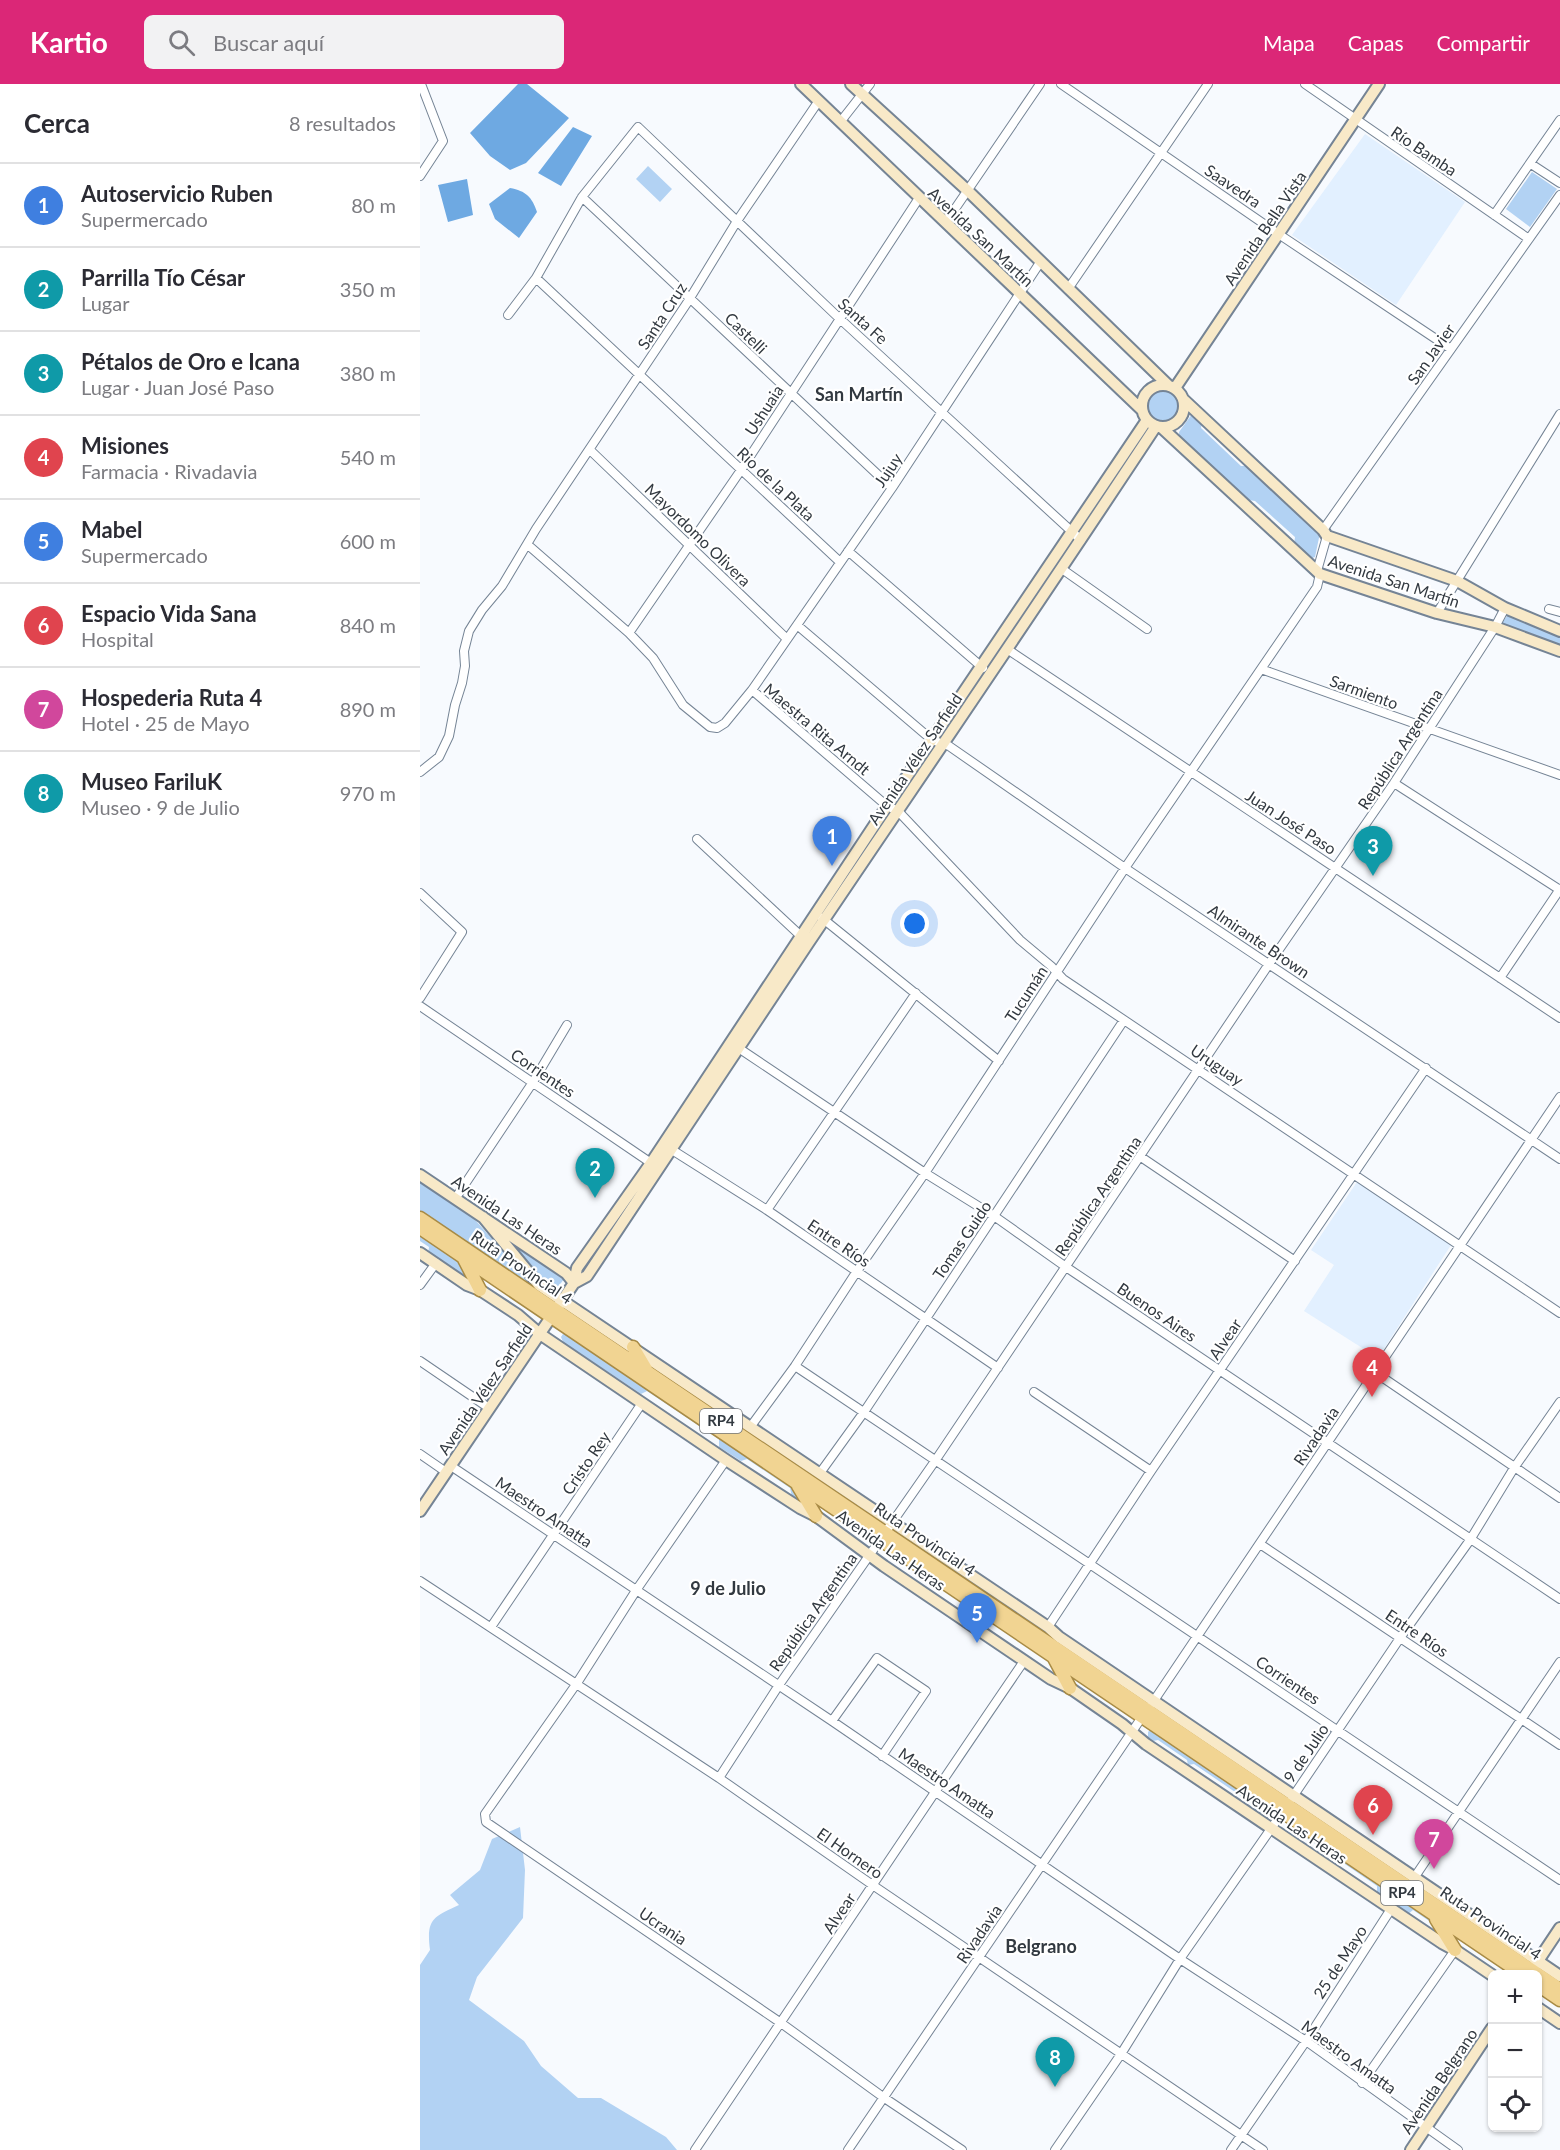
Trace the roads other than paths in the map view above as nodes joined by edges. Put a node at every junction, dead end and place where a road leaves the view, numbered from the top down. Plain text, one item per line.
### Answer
1 (421, 84) edge
2 (801, 84) edge
3 (851, 84) edge
4 (870, 84) edge
5 (1040, 84) edge
6 (1061, 84) edge
7 (1208, 84) edge
8 (1305, 84) edge
9 (1379, 84) edge
10 (864, 94) junction
11 (818, 102) junction
12 (1355, 120) junction
13 (1560, 120) edge
14 (841, 121) junction
15 (1161, 153) junction
16 (1530, 164) junction
17 (420, 176) edge
18 (1560, 183) edge
19 (967, 190) junction
20 (1560, 195) edge
21 (582, 197) junction
22 (919, 198) junction
23 (1494, 214) junction
24 (737, 221) junction
25 (946, 222) junction
26 (1280, 235) junction
27 (1529, 239) junction
28 (1041, 261) junction
29 (536, 278) junction
30 (1068, 289) junction
31 (1020, 294) junction
32 (690, 298) junction
33 (508, 315) dead end
34 (839, 318) junction
35 (1451, 349) junction
36 (640, 374) junction
37 (1172, 387) junction
38 (791, 394) junction
39 (1184, 400) junction
40 (942, 411) junction
41 (1558, 419) edge
42 (1152, 421) junction
43 (590, 450) junction
44 (741, 470) junction
45 (892, 488) junction
46 (1325, 533) junction
47 (1077, 536) junction
48 (528, 545) junction
49 (689, 546) junction
50 (848, 551) junction
51 (840, 562) junction
52 (1062, 569) junction
53 (1319, 573) junction
54 (1457, 581) junction
55 (1505, 608) junction
56 (1549, 609) dead end
57 (1560, 612) edge
58 (1437, 613) junction
59 (796, 625) junction
60 (1495, 627) junction
61 (1147, 629) dead end
62 (1560, 631) edge
63 (629, 633) junction
64 (787, 639) junction
65 (1007, 649) junction
66 (1560, 651) edge
67 (980, 667) junction
68 (1261, 669) junction
69 (990, 674) junction
70 (752, 690) junction
71 (1429, 730) junction
72 (932, 740) junction
73 (944, 742) junction
74 (420, 772) edge
75 (1190, 772) junction
76 (1560, 775) edge
77 (1394, 783) junction
78 (887, 806) junction
79 (897, 811) junction
80 (697, 839) dead end
81 (1125, 868) junction
82 (1336, 868) junction
83 (1560, 889) edge
84 (420, 894) edge
85 (820, 917) junction
86 (805, 939) junction
87 (1269, 964) junction
88 (1056, 973) junction
89 (1500, 978) junction
90 (916, 993) junction
91 (420, 998) edge
92 (420, 1006) edge
93 (1560, 1018) edge
94 (1124, 1020) junction
95 (567, 1025) dead end
96 (734, 1045) junction
97 (999, 1061) junction
98 (1426, 1068) junction
99 (1198, 1069) junction
100 (533, 1082) junction
101 (1560, 1097) edge
102 (834, 1111) junction
103 (1531, 1140) junction
104 (662, 1144) junction
105 (672, 1150) junction
106 (1141, 1157) junction
107 (1560, 1159) edge
108 (655, 1166) junction
109 (925, 1173) junction
110 (1353, 1173) junction
111 (420, 1175) edge
112 (455, 1199) junction
113 (767, 1210) junction
114 (994, 1216) junction
115 (483, 1217) junction
116 (420, 1218) edge
117 (420, 1228) edge
118 (1459, 1246) junction
119 (420, 1253) edge
120 (463, 1258) junction
121 (1294, 1261) junction
122 (436, 1263) junction
123 (1066, 1268) junction
124 (856, 1270) junction
125 (574, 1283) junction
126 (420, 1285) edge
127 (480, 1290) junction
128 (557, 1309) junction
129 (1560, 1313) edge
130 (925, 1320) junction
131 (540, 1334) junction
132 (633, 1347) junction
133 (420, 1361) edge
134 (795, 1366) junction
135 (998, 1368) junction
136 (1220, 1370) junction
137 (648, 1372) junction
138 (1376, 1372) junction
139 (1034, 1392) dead end
140 (1560, 1402) edge
141 (642, 1403) junction
142 (489, 1408) junction
143 (864, 1412) junction
144 (751, 1426) junction
145 (1328, 1442) junction
146 (420, 1454) edge
147 (726, 1460) junction
148 (935, 1461) junction
149 (1514, 1468) junction
150 (448, 1469) junction
151 (1151, 1471) junction
152 (820, 1473) junction
153 (796, 1483) junction
154 (1560, 1498) edge
155 (420, 1511) edge
156 (816, 1516) junction
157 (886, 1531) junction
158 (553, 1536) junction
159 (1470, 1540) junction
160 (1260, 1544) junction
161 (869, 1555) junction
162 (1088, 1565) junction
163 (420, 1581) edge
164 (637, 1589) junction
165 (1560, 1599) edge
166 (491, 1627) junction
167 (1048, 1627) junction
168 (1197, 1636) junction
169 (1400, 1638) junction
170 (1053, 1657) junction
171 (1024, 1661) junction
172 (1560, 1662) edge
173 (577, 1683) junction
174 (779, 1685) junction
175 (1070, 1688) junction
176 (1148, 1709) junction
177 (1522, 1719) junction
178 (832, 1721) junction
179 (1338, 1730) junction
180 (1132, 1732) junction
181 (1216, 1744) junction
182 (1560, 1745) edge
183 (882, 1756) junction
184 (1230, 1766) junction
185 (719, 1778) junction
186 (935, 1791) junction
187 (1287, 1804) junction
188 (1459, 1812) junction
189 (1271, 1828) junction
190 (1042, 1864) junction
191 (1414, 1878) junction
192 (1560, 1881) edge
193 (874, 1886) junction
194 (1391, 1909) junction
195 (1434, 1915) junction
196 (1560, 1928) edge
197 (1455, 1950) junction
198 (981, 1957) junction
199 (1180, 1959) junction
200 (1530, 1970) edge
201 (1488, 1972) edge
202 (1542, 1972) edge
203 (1560, 1976) edge
204 (1542, 1978) edge
205 (1542, 1988) edge
206 (1560, 1989) edge
207 (1560, 2000) edge
208 (1542, 2011) edge
209 (781, 2023) junction
210 (1560, 2023) edge
211 (1488, 2034) edge
212 (1306, 2041) junction
213 (1121, 2054) junction
214 (1362, 2083) junction
215 (883, 2097) junction
216 (1425, 2127) junction
217 (1241, 2135) junction
218 (695, 2150) edge
219 (848, 2150) edge
220 (962, 2150) edge
221 (1056, 2150) edge
222 (1231, 2150) edge
223 (1263, 2150) edge
224 (1411, 2150) edge
225 (1458, 2150) edge

1 - 17 street
2 - 11 main road, Avenida San Martín
3 - 10 main road, Avenida San Martín
4 - 10 street
5 - 19 street
6 - 15 street, Saavedra
7 - 15 street
8 - 12 street, Río Bamba
9 - 12 main road, Avenida Bella Vista
10 - 14 street
10 - 19 main road, Avenida San Martín
11 - 14 main road, Avenida San Martín
11 - 24 street, Santa Cruz
12 - 23 street, Río Bamba
12 - 26 main road, Avenida Bella Vista
13 - 16 street
14 - 22 main road, Avenida San Martín
15 - 26 street, Saavedra
15 - 30 street
16 - 18 street
16 - 23 street
19 - 25 street
19 - 28 main road, Avenida San Martín
20 - 27 street, San Javier
21 - 24 street, Santa Fe
21 - 29 street
21 - 32 street, Castelli
22 - 25 main road, Avenida San Martín
22 - 34 street, Ushuaia
23 - 27 street, Río Bamba
24 - 32 street, Santa Cruz
24 - 34 street, Santa Fe
25 - 31 main road, Avenida San Martín
26 - 35 street, Saavedra
26 - 37 main road, Avenida Bella Vista
27 - 35 street, San Javier
28 - 30 main road, Avenida San Martín
28 - 31 street, Jujuy
29 - 33 street
29 - 36 street, Rio de la Plata
30 - 37 main road, Avenida San Martín
31 - 40 street, Jujuy
31 - 42 main road, Avenida San Martín
32 - 36 street, Santa Cruz
32 - 38 street, Castelli
34 - 38 street, Ushuaia
34 - 40 street, Santa Fe
35 - 46 street, San Javier
36 - 43 street, Santa Cruz
36 - 44 street, Rio de la Plata
37 - 39 main road
37 - 42 main road
38 - 44 street, Ushuaia
38 - 45 street, Castelli
39 - 42 main road
39 - 46 main road, Avenida San Martín
40 - 45 street, Jujuy
40 - 47 street, Santa Fe
41 - 54 street
42 - 47 main road, Avenida Vélez Sarfield
42 - 53 main road, Avenida San Martín
43 - 48 street, Santa Cruz
43 - 49 street, Mayordomo Olivera
44 - 49 street, Ushuaia
44 - 51 street, Rio de la Plata
45 - 50 street, Jujuy
46 - 53 street, San Javier
46 - 54 main road, Avenida San Martín
47 - 52 main road, Avenida Vélez Sarfield
47 - 67 main road, Avenida Vélez Sarfield
48 - 63 street, Maestra Rita Arndt
48 - 74 street, Santa Cruz
49 - 63 street, Ushuaia
49 - 64 street, Mayordomo Olivera
50 - 51 street, Jujuy
50 - 67 street
51 - 59 street, Jujuy
52 - 61 street
52 - 65 main road, Avenida Vélez Sarfield
53 - 58 main road, Avenida San Martín
53 - 68 street, Tucumán
54 - 55 main road, Avenida San Martín
54 - 58 street
55 - 60 street, República Argentina
55 - 62 main road, Avenida San Martín
56 - 57 street
58 - 60 main road, Avenida San Martín
59 - 64 street, Jujuy
59 - 72 street
60 - 66 main road, Avenida San Martín
60 - 71 street, República Argentina
63 - 70 street, Maestra Rita Arndt
64 - 70 street, Jujuy
65 - 69 main road, Avenida Vélez Sarfield
65 - 75 street, Juan José Paso
67 - 69 street
67 - 72 main road, Avenida Vélez Sarfield
68 - 71 street, Sarmiento
68 - 75 street, Tucumán
69 - 73 main road, Avenida Vélez Sarfield
70 - 78 street, Maestra Rita Arndt
71 - 76 street, Sarmiento
71 - 77 street, República Argentina
72 - 73 street
72 - 78 main road, Avenida Vélez Sarfield
73 - 79 main road, Avenida Vélez Sarfield
73 - 81 street, Almirante Brown
75 - 81 street, Tucumán
75 - 82 street, Juan José Paso
77 - 82 street, República Argentina
77 - 83 street
78 - 79 street, Uruguay
78 - 85 main road, Avenida Vélez Sarfield
79 - 85 main road, Avenida Vélez Sarfield
79 - 88 street, Uruguay
80 - 86 street
81 - 87 street, Almirante Brown
81 - 88 street, Tucumán
82 - 87 street, República Argentina
82 - 89 street, Juan José Paso
83 - 89 street
84 - 91 street
85 - 86 main road, Avenida Vélez Sarfield
85 - 90 street
86 - 96 main road, Avenida Vélez Sarfield
87 - 98 street, Almirante Brown
87 - 99 street, República Argentina
88 - 94 street, Uruguay
88 - 97 street, Tucumán
89 - 93 street, Juan José Paso
90 - 97 street
90 - 102 street
92 - 100 street, Corrientes
94 - 99 street, Uruguay
94 - 114 street, Tomas Guido
95 - 100 street
96 - 102 street, Buenos Aires
96 - 104 main road, Avenida Vélez Sarfield
96 - 105 main road, Avenida Vélez Sarfield
97 - 109 street, Tucumán
98 - 103 street, Almirante Brown
98 - 110 street, Alvear
99 - 106 street, República Argentina
99 - 110 street, Uruguay
100 - 108 street, Corrientes
100 - 112 street
101 - 103 street, Rivadavia
102 - 109 street, Buenos Aires
102 - 113 street
103 - 107 street, Almirante Brown
103 - 118 street, Rivadavia
104 - 105 street, Entre Ríos
104 - 108 main road, Avenida Vélez Sarfield
105 - 108 main road, Avenida Vélez Sarfield
105 - 113 street, Entre Ríos
106 - 121 street
106 - 123 street, República Argentina
108 - 125 main road, Avenida Vélez Sarfield
109 - 114 street, Buenos Aires
109 - 124 street, Tucumán
110 - 118 street, Uruguay
110 - 121 street, Alvear
111 - 112 main road, Avenida Las Heras
112 - 115 main road, Avenida Las Heras
113 - 124 street, Entre Ríos
114 - 123 street, Buenos Aires
114 - 130 street, Tomas Guido
115 - 125 main road, Avenida Las Heras
115 - 128 main road, Avenida Las Heras
116 - 128 main road, Ruta Provincial 4 / RP4
117 - 120 main road, Ruta Provincial 4 / RP4
118 - 129 street, Uruguay
118 - 138 street, Rivadavia
119 - 122 main road, Avenida Las Heras
120 - 127 main road
120 - 128 main road, Ruta Provincial 4 / RP4
121 - 136 street, Alvear
122 - 126 street
122 - 127 main road, Avenida Las Heras
123 - 135 street, República Argentina
123 - 136 street, Buenos Aires
124 - 130 street, Entre Ríos
124 - 134 street, Tucumán
125 - 128 main road, Avenida Vélez Sarfield
127 - 131 main road, Avenida Las Heras
128 - 131 main road, Avenida Vélez Sarfield
128 - 132 main road, Avenida Las Heras
128 - 137 main road, Ruta Provincial 4 / RP4
128 - 153 main road, Ruta Provincial 4 / RP4
130 - 135 street, Entre Ríos
130 - 143 street, Tomas Guido
131 - 141 main road, Avenida Las Heras
131 - 142 main road, Avenida Vélez Sarfield
132 - 137 main road
132 - 144 main road, Avenida Las Heras
133 - 142 street
134 - 143 street, Corrientes
134 - 144 street, Tucumán
135 - 148 street, República Argentina
136 - 145 street, Buenos Aires
136 - 151 street, Alvear
137 - 157 main road, Ruta Provincial 4 / RP4
138 - 145 street, Rivadavia
138 - 149 street
139 - 151 street
140 - 149 street, 9 de Julio
141 - 147 main road, Avenida Las Heras
141 - 158 street, Cristo Rey
142 - 150 main road, Avenida Vélez Sarfield
143 - 148 street, Corrientes
143 - 152 street, Tomas Guido
144 - 152 main road, Avenida Las Heras
145 - 159 street, Buenos Aires
145 - 160 street, Rivadavia
146 - 150 street
147 - 156 main road, Avenida Las Heras
147 - 164 street
148 - 157 street, República Argentina
148 - 162 street, Corrientes
149 - 154 street
149 - 159 street, 9 de Julio
150 - 155 main road, Avenida Vélez Sarfield
150 - 158 street, Maestro Amatta
151 - 162 street, Alvear
152 - 157 main road, Avenida Las Heras
153 - 156 main road
153 - 157 main road, Ruta Provincial 4 / RP4
156 - 161 main road, Avenida Las Heras
157 - 161 street, República Argentina
157 - 167 main road, Avenida Las Heras
157 - 170 main road, Ruta Provincial 4 / RP4
157 - 176 main road, Ruta Provincial 4 / RP4
158 - 164 street, Maestro Amatta
158 - 166 street, Cristo Rey
159 - 165 street, Buenos Aires
159 - 169 street, 9 de Julio
160 - 168 street, Rivadavia
160 - 169 street, Entre Ríos
161 - 171 main road, Avenida Las Heras
161 - 174 street, República Argentina
162 - 167 street, Alvear
162 - 168 street, Corrientes
163 - 166 street, El Hornero
164 - 173 street
164 - 174 street, Maestro Amatta
166 - 173 street, El Hornero
167 - 176 main road, Avenida Las Heras
168 - 176 street, Rivadavia
168 - 179 street, Corrientes
169 - 177 street, Entre Ríos
169 - 179 street, 9 de Julio
170 - 175 main road
170 - 176 main road, Ruta Provincial 4 / RP4
171 - 175 main road, Avenida Las Heras
171 - 186 street, Alvear
172 - 177 street
173 - 185 street, El Hornero
173 - 209 street, Ucrania
174 - 178 street, Maestro Amatta
174 - 185 street, República Argentina
175 - 180 main road, Avenida Las Heras
176 - 180 street, Rivadavia
176 - 181 main road, Avenida Las Heras
176 - 184 main road, Ruta Provincial 4 / RP4
176 - 187 main road, Ruta Provincial 4 / RP4
177 - 182 street, Entre Ríos
177 - 188 street
178 - 183 street, Maestro Amatta
178 - 183 street
179 - 187 street, 9 de Julio
179 - 188 street, Corrientes
180 - 189 main road, Avenida Las Heras
180 - 190 street, Rivadavia
181 - 184 main road
181 - 187 main road, Avenida Las Heras
183 - 186 street, Maestro Amatta
184 - 187 main road, Ruta Provincial 4 / RP4
185 - 193 street, El Hornero
186 - 190 street, Maestro Amatta
186 - 193 street, Alvear
187 - 189 street, 9 de Julio
187 - 191 main road, Avenida Las Heras
187 - 195 main road, Ruta Provincial 4 / RP4
187 - 200 main road, Ruta Provincial 4 / RP4
188 - 191 street
188 - 192 street, Corrientes
189 - 194 main road, Avenida Las Heras
189 - 199 street, 9 de Julio
190 - 198 street, Rivadavia
190 - 199 street, Maestro Amatta
191 - 200 main road, Avenida Las Heras
193 - 198 street, El Hornero
193 - 209 street, Alvear
194 - 197 main road, Avenida Las Heras
194 - 212 street, 25 de Mayo
195 - 197 main road
195 - 200 main road, Ruta Provincial 4 / RP4
196 - 200 main road
197 - 201 main road, Avenida Las Heras
197 - 214 street
198 - 213 street, El Hornero
198 - 215 street, Rivadavia
199 - 212 street, Maestro Amatta
199 - 213 street, 9 de Julio
202 - 203 main road, Avenida Las Heras
204 - 206 main road, Ruta Provincial 4 / RP4
205 - 207 main road, Ruta Provincial 4
208 - 210 main road
209 - 215 street, Ucrania
209 - 218 street, Alvear
211 - 216 main road, Avenida Belgrano
212 - 214 street, Maestro Amatta
212 - 217 street, 25 de Mayo
213 - 217 street, El Hornero
213 - 221 street, 9 de Julio
214 - 216 street, Maestro Amatta
215 - 219 street, Rivadavia
215 - 220 street, Ucrania
216 - 224 main road, Avenida Belgrano
216 - 225 street, Maestro Amatta
217 - 222 street, 25 de Mayo
217 - 223 street, El Hornero

